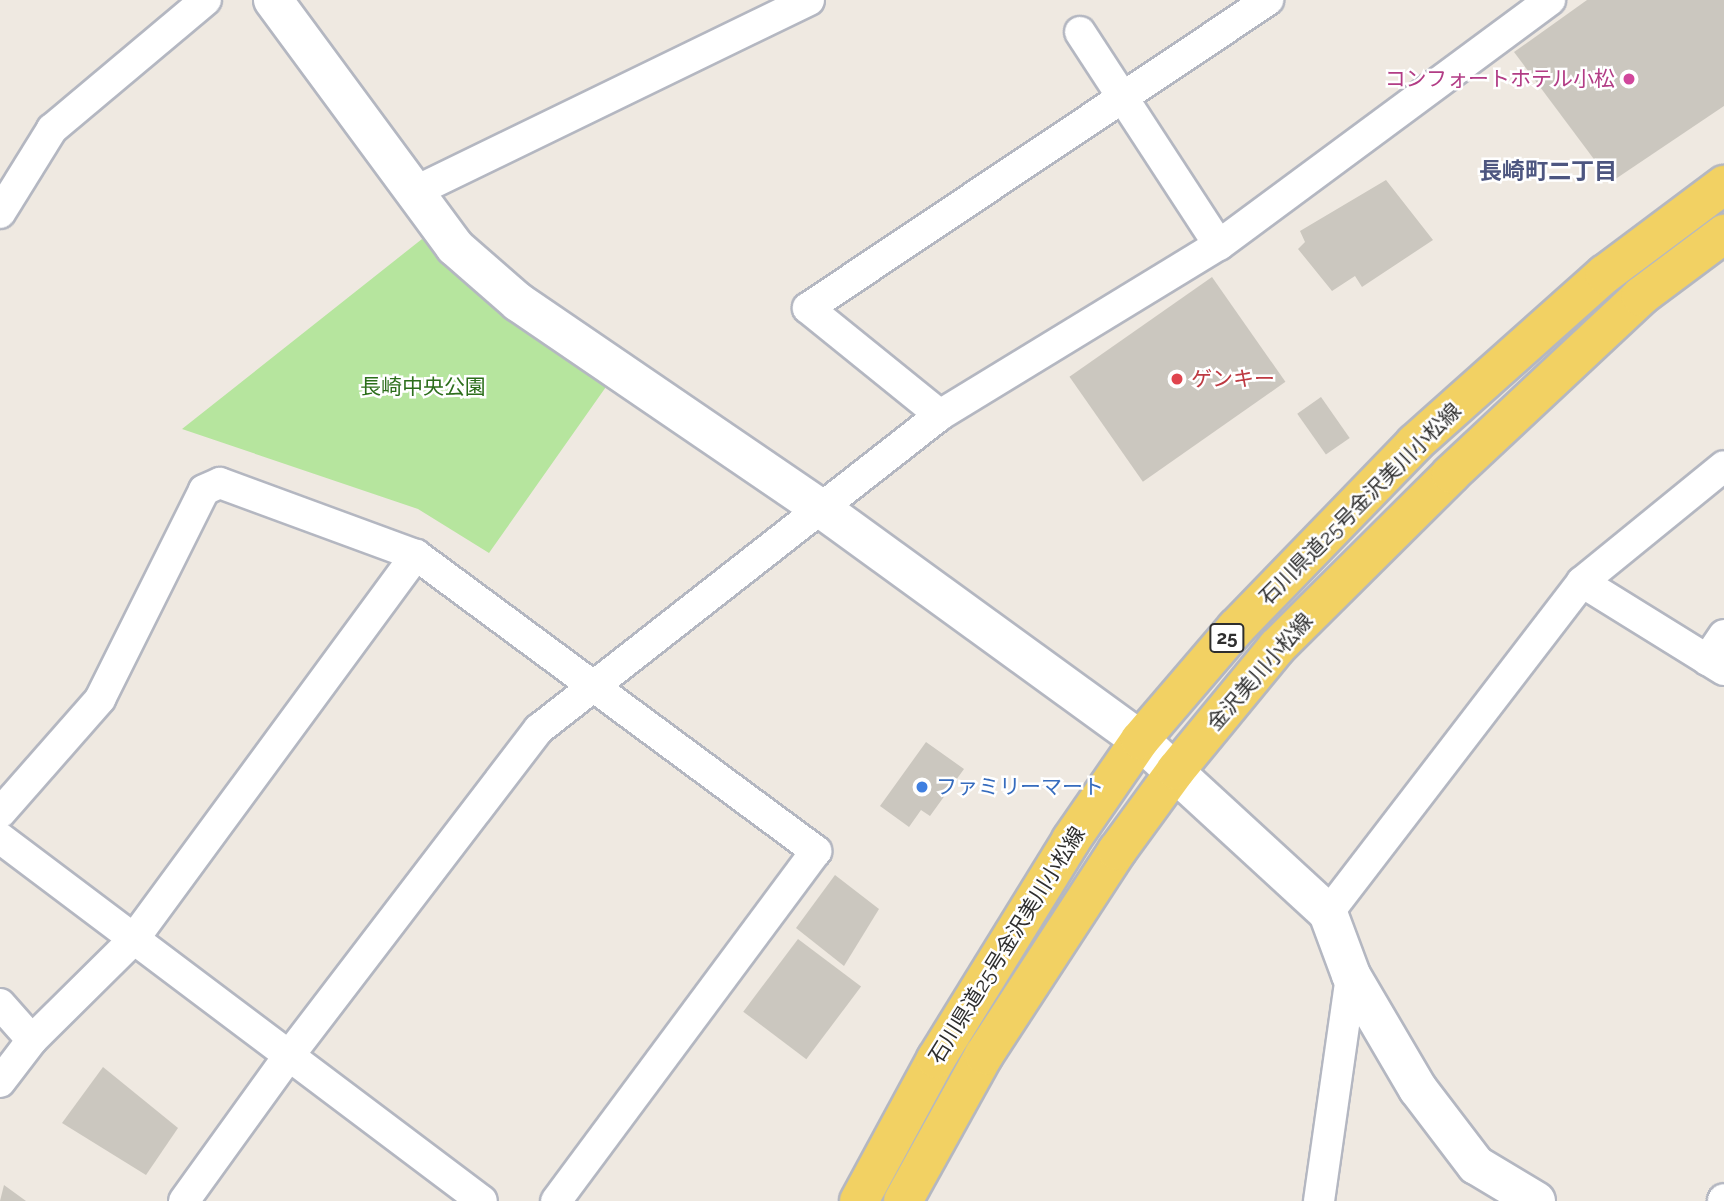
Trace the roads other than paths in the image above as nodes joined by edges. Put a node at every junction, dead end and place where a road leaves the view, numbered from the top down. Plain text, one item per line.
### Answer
1 (206, 0) edge
2 (273, 0) edge
3 (809, 0) edge
4 (1268, 0) edge
5 (1550, 0) edge
6 (1080, 32) dead end
7 (1123, 99) junction
8 (1724, 184) edge
9 (414, 192) junction
10 (0, 213) edge
11 (1724, 234) edge
12 (1219, 245) junction
13 (940, 415) junction
14 (1724, 466) edge
15 (822, 509) junction
16 (416, 555) junction
17 (1582, 582) junction
18 (1724, 635) edge
19 (1715, 665) edge
20 (594, 687) junction
21 (1140, 740) junction
22 (1176, 770) junction
23 (0, 813) edge
24 (0, 838) edge
25 (1328, 913) junction
26 (133, 940) junction
27 (1351, 975) junction
28 (0, 1004) edge
29 (32, 1040) junction
30 (288, 1057) junction
31 (0, 1082) edge
32 (184, 1201) edge
33 (482, 1201) edge
34 (556, 1201) edge
35 (859, 1201) edge
36 (904, 1201) edge
37 (1320, 1201) edge
38 (1536, 1201) edge

1 - 10 street
2 - 9 street
3 - 9 street
4 - 7 street
5 - 12 street
6 - 7 street
7 - 12 street
7 - 13 street
8 - 21 main road, 石川県道25号金沢美川小松線 / 25
9 - 15 street
11 - 22 main road, 金沢美川小松線 / 25
12 - 13 street
13 - 15 street
14 - 17 street
15 - 20 street
15 - 21 street
16 - 20 street
16 - 23 street
16 - 26 street
17 - 19 street
17 - 25 street
18 - 19 street
20 - 30 street
20 - 34 street
21 - 22 street
21 - 35 main road, 石川県道25号金沢美川小松線 / 25
22 - 25 street
22 - 36 main road, 金沢美川小松線 / 25
24 - 26 street
25 - 27 street
26 - 29 street
26 - 30 street
27 - 37 street
27 - 38 street
28 - 29 street
29 - 31 street
30 - 32 street
30 - 33 street

